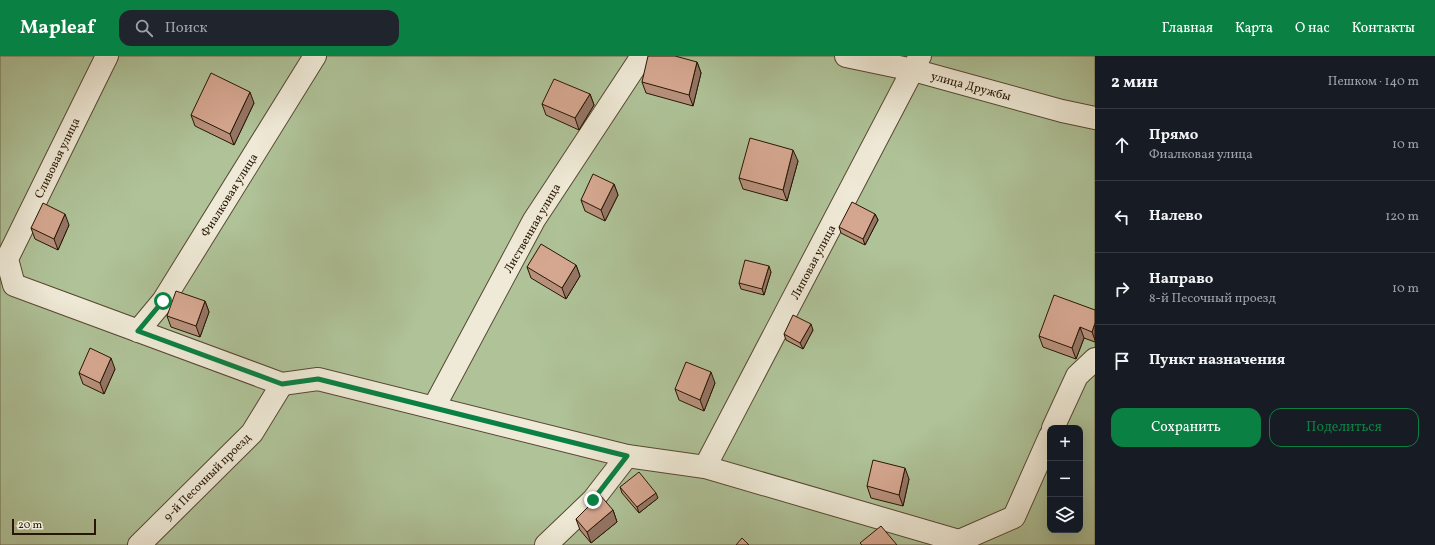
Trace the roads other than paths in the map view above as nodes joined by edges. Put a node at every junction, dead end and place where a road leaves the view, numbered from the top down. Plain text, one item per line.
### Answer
1 (107, 56) edge
2 (315, 56) edge
3 (642, 56) edge
4 (846, 56) edge
5 (917, 63) edge
6 (1095, 118) edge
7 (138, 331) junction
8 (1095, 360) edge
9 (282, 384) junction
10 (434, 407) junction
11 (1054, 425) edge
12 (1047, 443) edge
13 (627, 456) junction
14 (704, 467) junction
15 (958, 543) edge
16 (139, 545) edge
17 (546, 545) edge

1 - 7 lane, Сливовая улица
2 - 7 lane, Фиалковая улица
3 - 10 lane, Лиственная улица
4 - 5 lane, улица Дружбы
5 - 6 lane, улица Дружбы
5 - 14 lane, Липовая улица
7 - 9 lane
8 - 11 lane
9 - 10 lane
9 - 16 lane, 9-й Песочный проезд
10 - 13 lane
12 - 15 lane
13 - 14 lane
13 - 17 lane
14 - 15 lane

